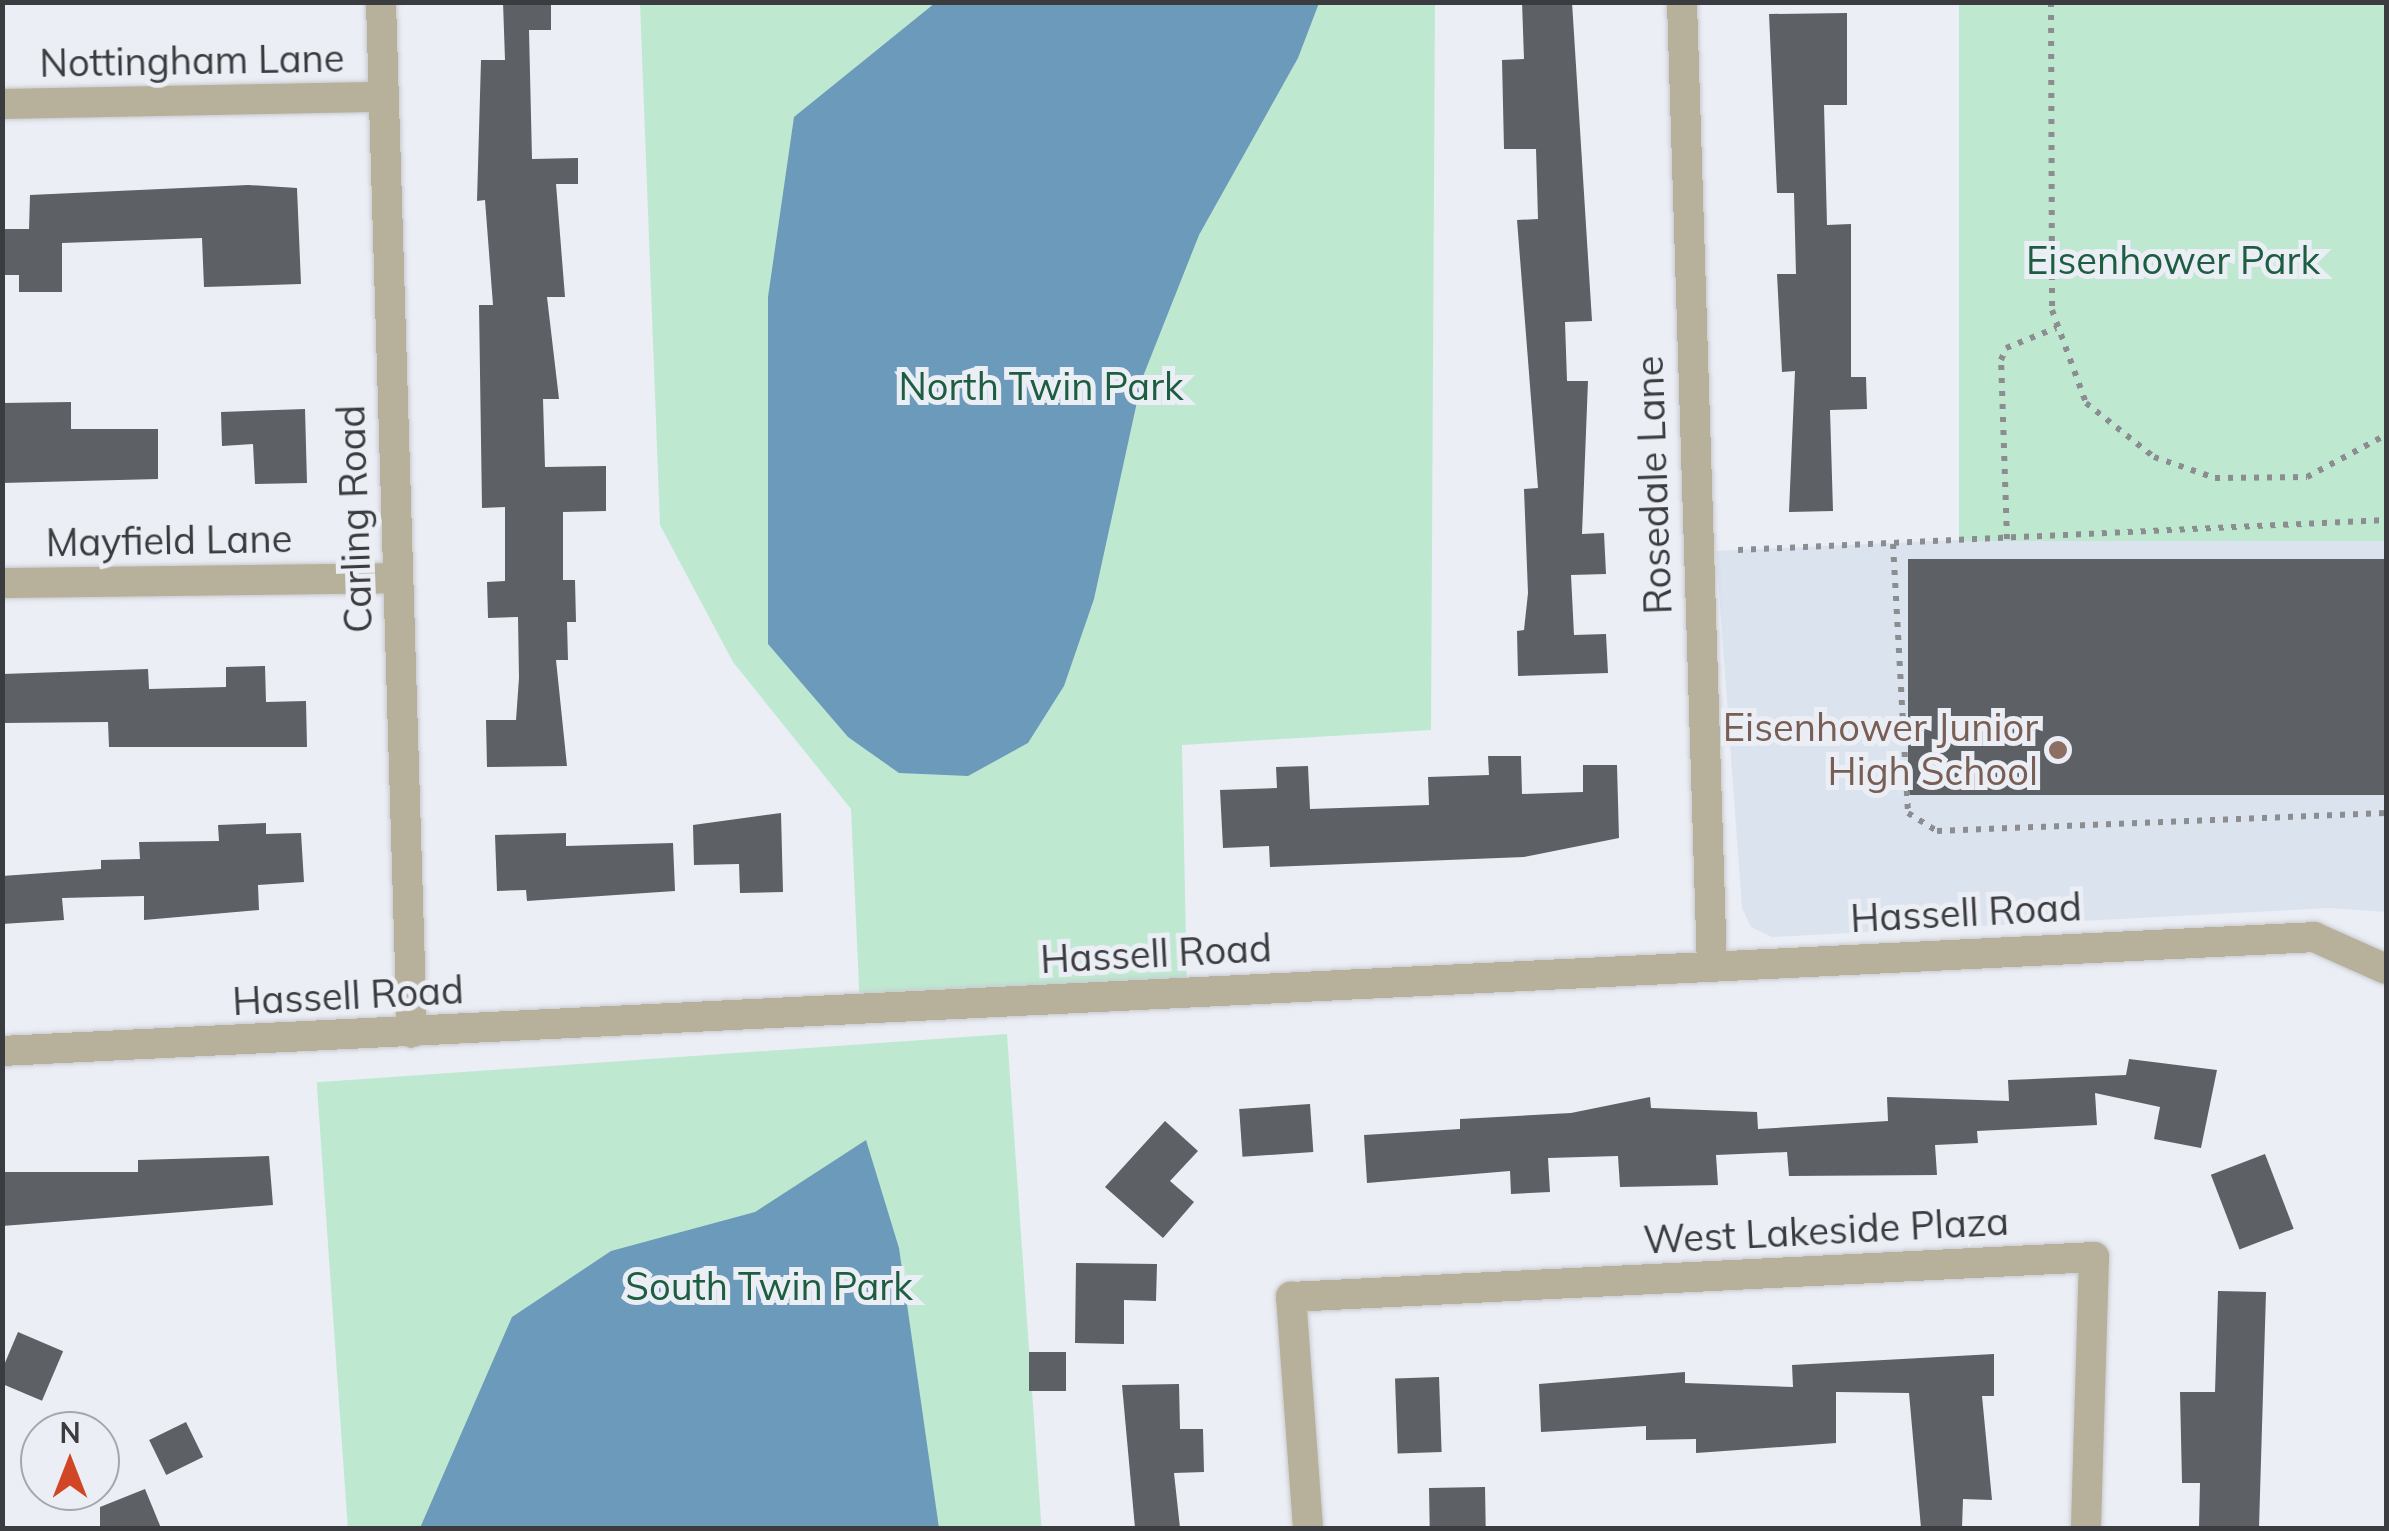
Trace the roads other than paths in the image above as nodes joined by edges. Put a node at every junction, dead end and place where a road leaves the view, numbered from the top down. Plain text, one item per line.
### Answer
1 (381, 2) edge
2 (1682, 2) edge
3 (382, 98) junction
4 (2, 104) edge
5 (396, 578) junction
6 (2, 583) edge
7 (1712, 964) junction
8 (2386, 969) edge
9 (412, 1034) junction
10 (2, 1051) edge
11 (1308, 1528) edge
12 (2086, 1528) edge

1 - 3 street, Carling Road
2 - 7 street, Rosedale Lane
3 - 4 street, Nottingham Lane
3 - 5 street, Carling Road
5 - 6 street, Mayfield Lane
5 - 9 street, Carling Road
7 - 8 street, Hassell Road
7 - 9 street, Hassell Road
9 - 10 street, Hassell Road
11 - 12 street, West Lakeside Plaza

